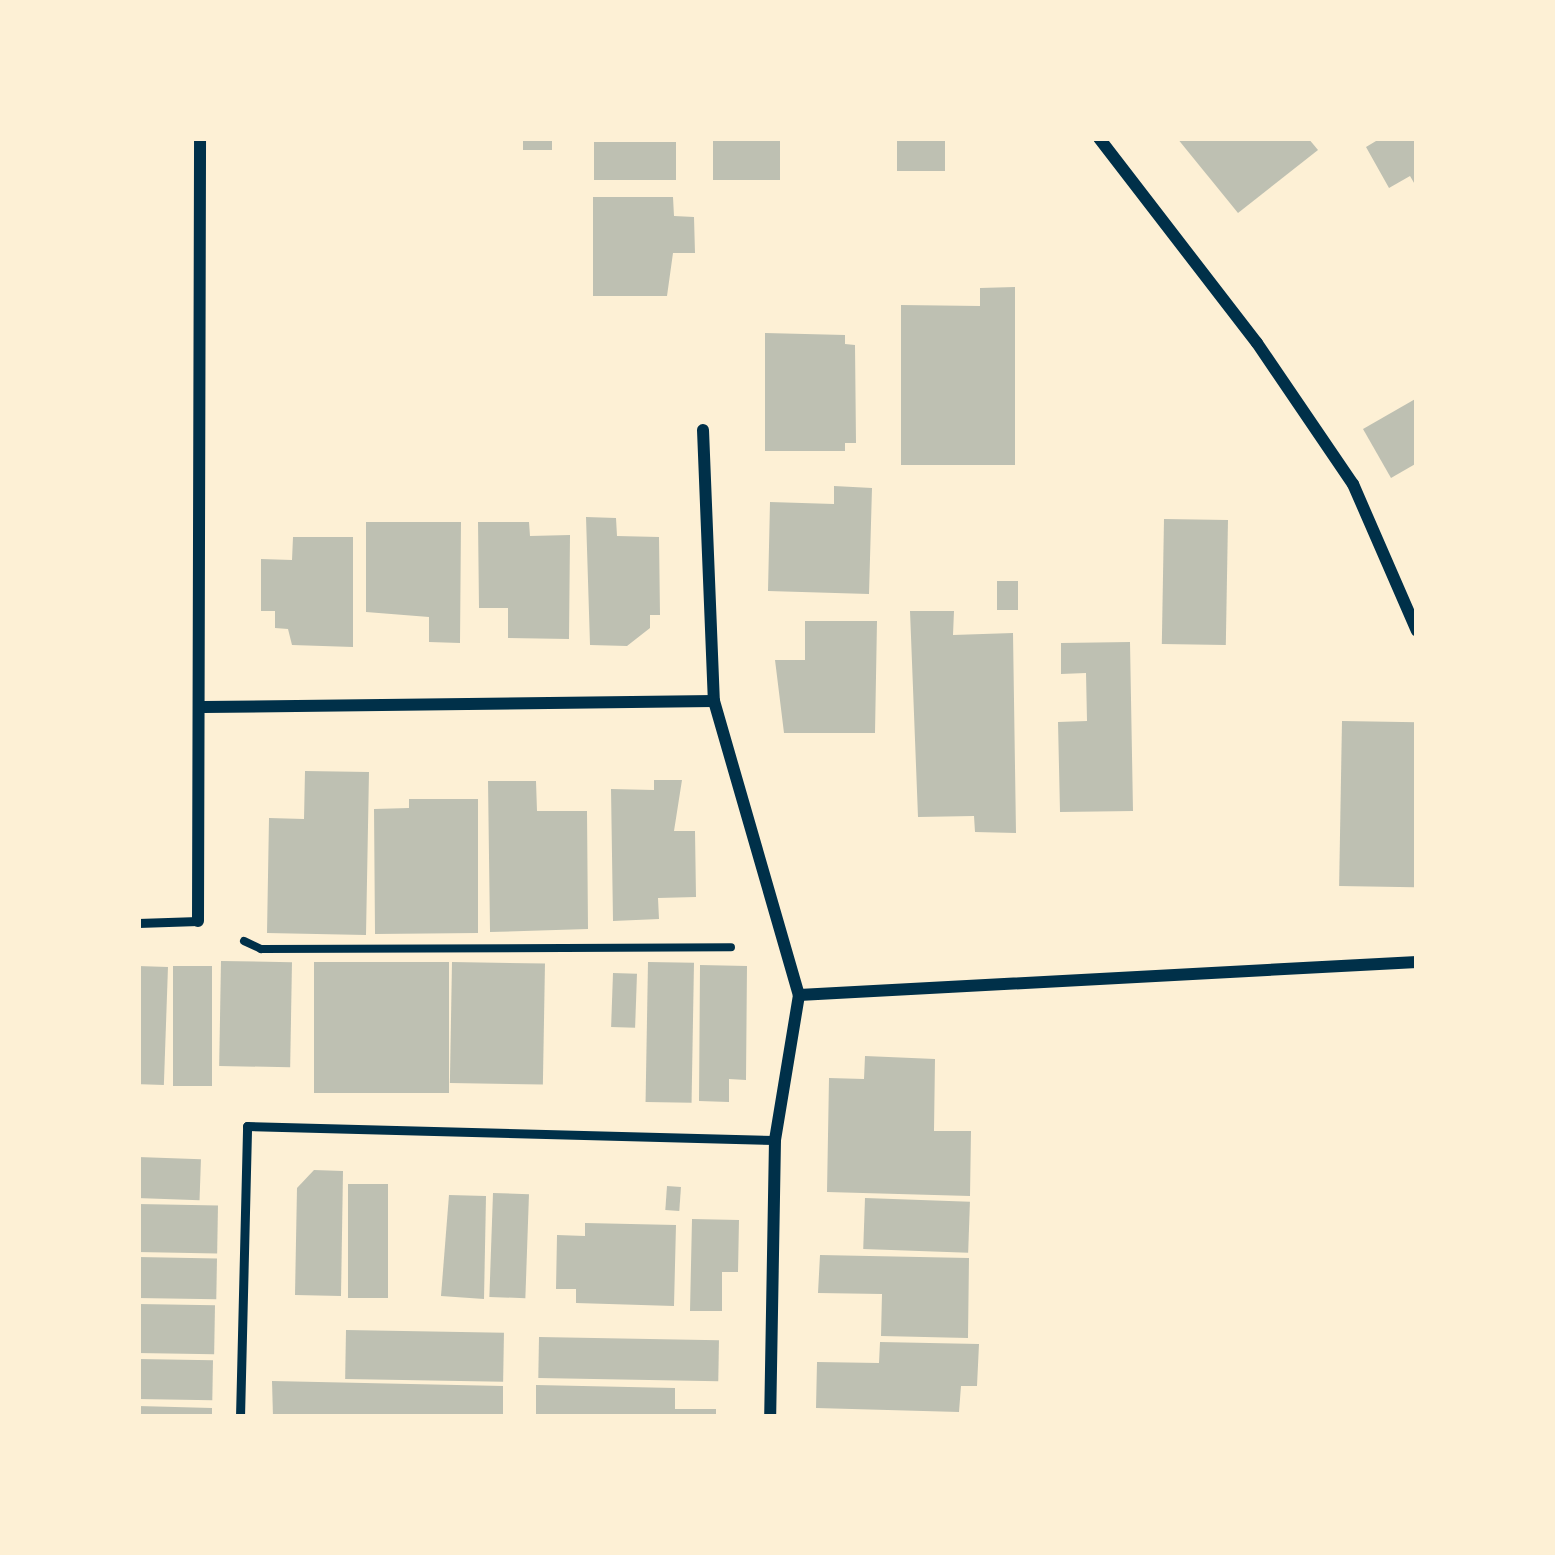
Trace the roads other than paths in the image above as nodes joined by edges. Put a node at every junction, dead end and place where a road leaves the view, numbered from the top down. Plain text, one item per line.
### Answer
1 (200, 138) edge
2 (1099, 138) edge
3 (703, 430) dead end
4 (1417, 631) edge
5 (714, 701) junction
6 (203, 707) junction
7 (198, 921) joint
8 (138, 923) edge
9 (1417, 962) edge
10 (799, 995) junction
11 (776, 1141) junction
12 (240, 1417) edge
13 (770, 1417) edge

1 - 6 street
2 - 4 street
3 - 5 street
5 - 6 street
5 - 10 street
6 - 7 street
7 - 8 lane
9 - 10 street
10 - 11 street
11 - 12 lane
11 - 13 street

